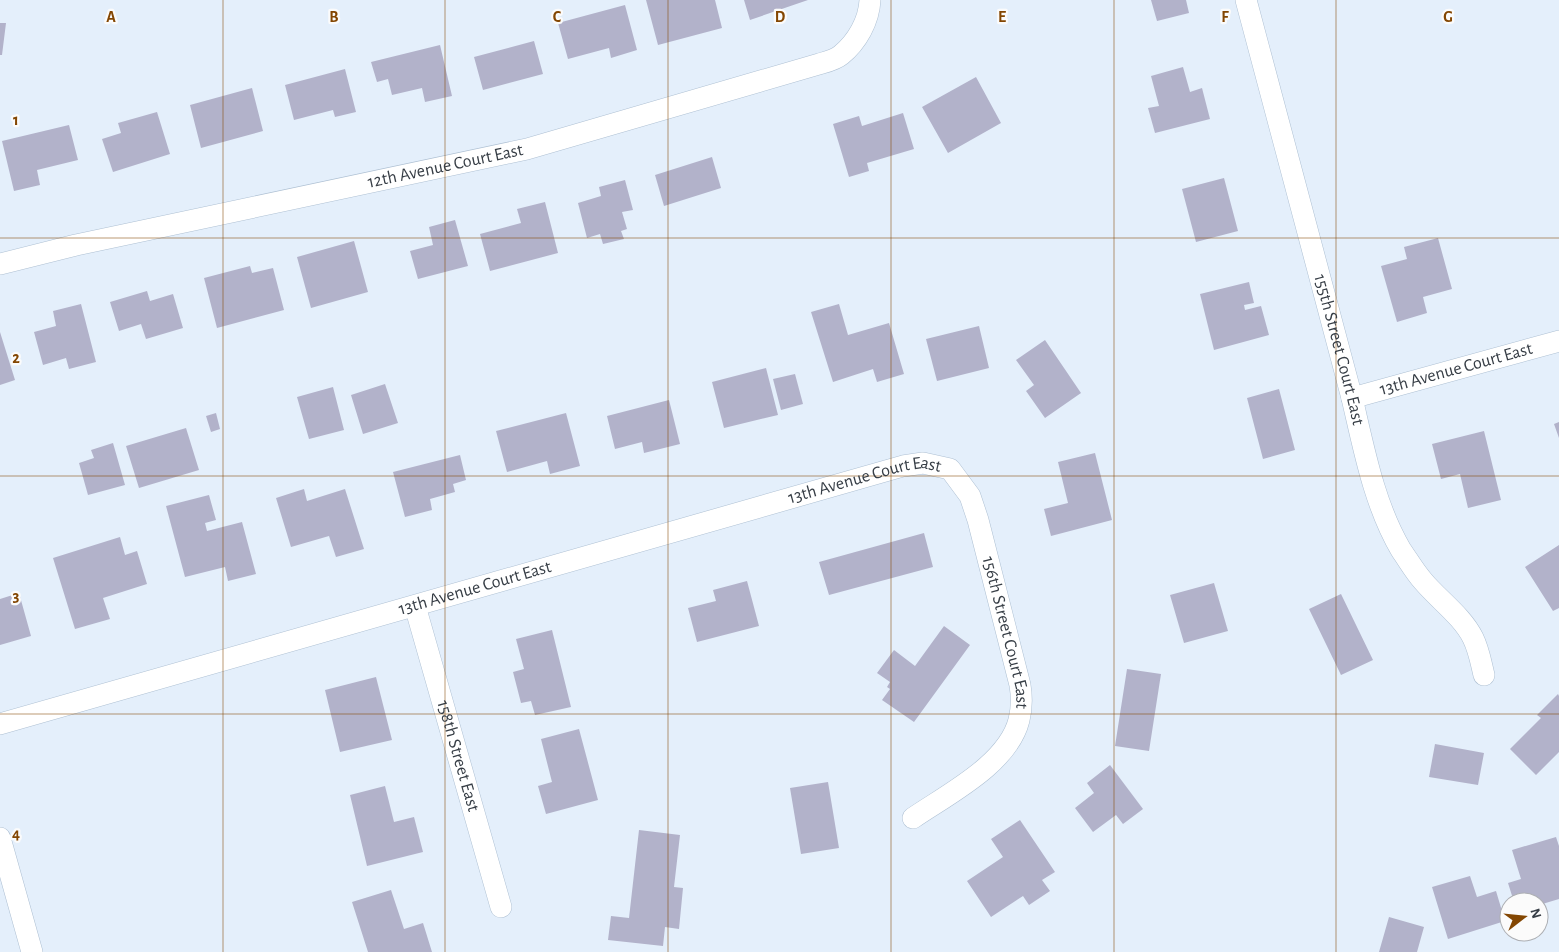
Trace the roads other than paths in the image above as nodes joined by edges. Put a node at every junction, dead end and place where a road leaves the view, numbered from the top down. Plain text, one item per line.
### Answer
1 (1246, 0) edge
2 (868, 10) edge
3 (0, 264) edge
4 (1559, 342) edge
5 (1352, 398) junction
6 (950, 469) joint
7 (415, 606) junction
8 (1484, 675) dead end
9 (0, 724) edge
10 (913, 818) dead end
11 (0, 838) edge
12 (501, 907) dead end
13 (32, 952) edge

1 - 5 street, 155th Street Court East
2 - 3 street, 12th Avenue Court East
4 - 5 street, 13th Avenue Court East
5 - 8 street, 155th Street Court East
6 - 7 street, 13th Avenue Court East
6 - 10 street, 156th Street Court East
7 - 9 street, 13th Avenue Court East
7 - 12 street, 158th Street East
11 - 13 street

